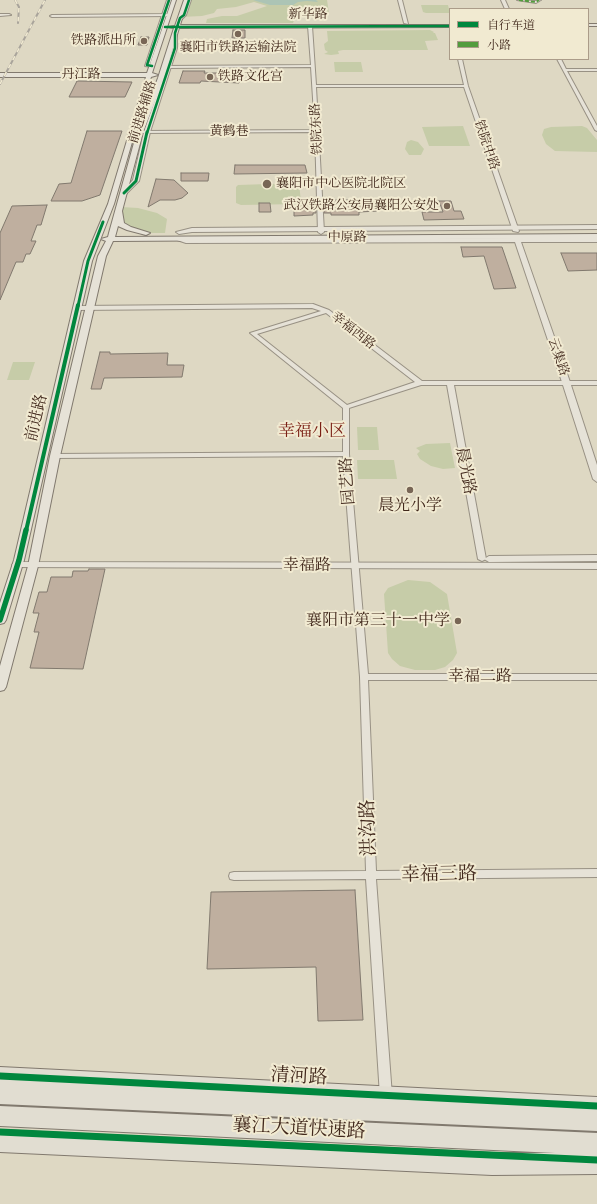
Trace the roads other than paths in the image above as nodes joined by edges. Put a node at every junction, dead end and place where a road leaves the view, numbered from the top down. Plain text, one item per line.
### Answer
1 (169, 0) edge
2 (174, 0) edge
3 (186, 0) edge
4 (189, 0) edge
5 (400, 0) edge
6 (519, 0) edge
7 (539, 0) edge
8 (1, 15) edge
9 (9, 15) dead end
10 (166, 15) junction
11 (52, 16) dead end
12 (180, 18) junction
13 (406, 23) junction
14 (449, 24) edge
15 (449, 24) edge
16 (166, 25) junction
17 (204, 25) junction
18 (310, 26) junction
19 (176, 29) junction
20 (460, 60) edge
21 (560, 60) edge
22 (152, 66) junction
23 (313, 66) junction
24 (565, 70) junction
25 (597, 70) edge
26 (164, 71) junction
27 (0, 75) edge
28 (148, 76) junction
29 (314, 86) junction
30 (466, 86) junction
31 (597, 130) edge
32 (317, 131) junction
33 (144, 132) junction
34 (120, 212) junction
35 (597, 227) edge
36 (321, 230) junction
37 (597, 230) edge
38 (146, 233) junction
39 (516, 234) junction
40 (98, 236) junction
41 (112, 236) junction
42 (178, 236) junction
43 (597, 236) edge
44 (135, 239) junction
45 (597, 240) edge
46 (102, 256) junction
47 (76, 308) junction
48 (90, 308) junction
49 (327, 311) junction
50 (566, 382) junction
51 (420, 383) junction
52 (450, 383) junction
53 (597, 383) edge
54 (346, 407) junction
55 (346, 454) junction
56 (55, 456) junction
57 (597, 478) edge
58 (597, 558) edge
59 (482, 559) junction
60 (18, 562) junction
61 (34, 563) junction
62 (354, 563) junction
63 (597, 566) edge
64 (0, 620) edge
65 (364, 677) junction
66 (597, 677) edge
67 (0, 687) edge
68 (597, 873) edge
69 (234, 876) dead end
70 (371, 876) junction
71 (0, 1076) edge
72 (0, 1094) edge
73 (386, 1096) junction
74 (597, 1106) edge
75 (0, 1116) edge
76 (597, 1118) edge
77 (570, 1120) junction
78 (597, 1121) edge
79 (0, 1132) edge
80 (0, 1141) edge
81 (597, 1144) edge
82 (597, 1160) edge
83 (597, 1163) edge

1 - 10 street, 前进路辅路
2 - 10 main road, 前进路
3 - 12 main road, 前进路
4 - 12 street
5 - 13 street
6 - 7 street
8 - 9 street
10 - 11 street
10 - 16 main road, 前进路
10 - 22 street, 前进路辅路
12 - 17 main road
12 - 19 main road, 前进路
13 - 14 main road, 新华路
13 - 17 main road, 新华路
15 - 18 main road, 新华路
16 - 19 main road, 新华路
16 - 22 main road, 前进路
17 - 18 main road, 新华路
17 - 19 main road, 新华路
17 - 19 main road
18 - 23 street, 铁院东路
19 - 26 main road, 前进路
20 - 30 street, 铁院中路
21 - 24 street
22 - 28 main road, 前进路
23 - 26 street
23 - 29 street, 铁院东路
24 - 25 street
24 - 31 street
26 - 28 main road, 丹江路
26 - 33 main road, 前进路
26 - 33 street, 前进路辅路
27 - 28 main road, 丹江路
28 - 40 main road, 前进路
29 - 30 street
29 - 32 street, 铁院东路
30 - 39 street, 铁院中路
32 - 33 street, 黄鹤巷
32 - 36 street, 铁院东路
33 - 34 main road, 前进路
34 - 38 main road
34 - 41 main road, 前进路
35 - 39 street
36 - 39 main road, 中原路
36 - 42 main road, 中原路
37 - 39 main road, 中原路
38 - 41 main road, 中原路
38 - 42 main road, 中原路
39 - 42 main road, 中原路
39 - 43 main road, 中原路
39 - 45 street
39 - 50 street, 云集路
40 - 41 main road, 中原路
40 - 47 main road, 前进路
41 - 44 main road, 中原路
41 - 46 main road, 前进路
42 - 44 main road, 中原路
44 - 46 main road
46 - 48 main road, 前进路
47 - 48 street, 幸福西路
47 - 60 main road, 前进路
48 - 49 street, 幸福西路
48 - 56 main road, 前进路
49 - 51 street, 幸福西路
49 - 54 street
50 - 52 street
50 - 53 street
50 - 57 street, 云集路
51 - 52 street
51 - 54 street
52 - 59 street, 晨光路
54 - 55 street, 园艺路
55 - 56 street
55 - 62 street, 园艺路
56 - 61 main road, 前进路
58 - 59 street, 幸福路
59 - 62 street, 幸福路
60 - 61 street, 幸福路
60 - 64 main road, 前进路
61 - 62 street, 幸福路
61 - 67 main road, 前进路
62 - 63 street, 幸福路
62 - 65 street, 洪沟路
65 - 66 street, 幸福二路
65 - 70 street, 洪沟路
68 - 70 street, 幸福三路
69 - 70 street, 幸福三路
70 - 73 street, 洪沟路
71 - 73 main road, 清河路
72 - 77 highway, 襄江大道快速路
73 - 74 main road, 清河路
75 - 81 highway, 襄江大道快速路
76 - 77 highway
77 - 78 highway, 襄江大道快速路
79 - 82 main road
80 - 83 highway

